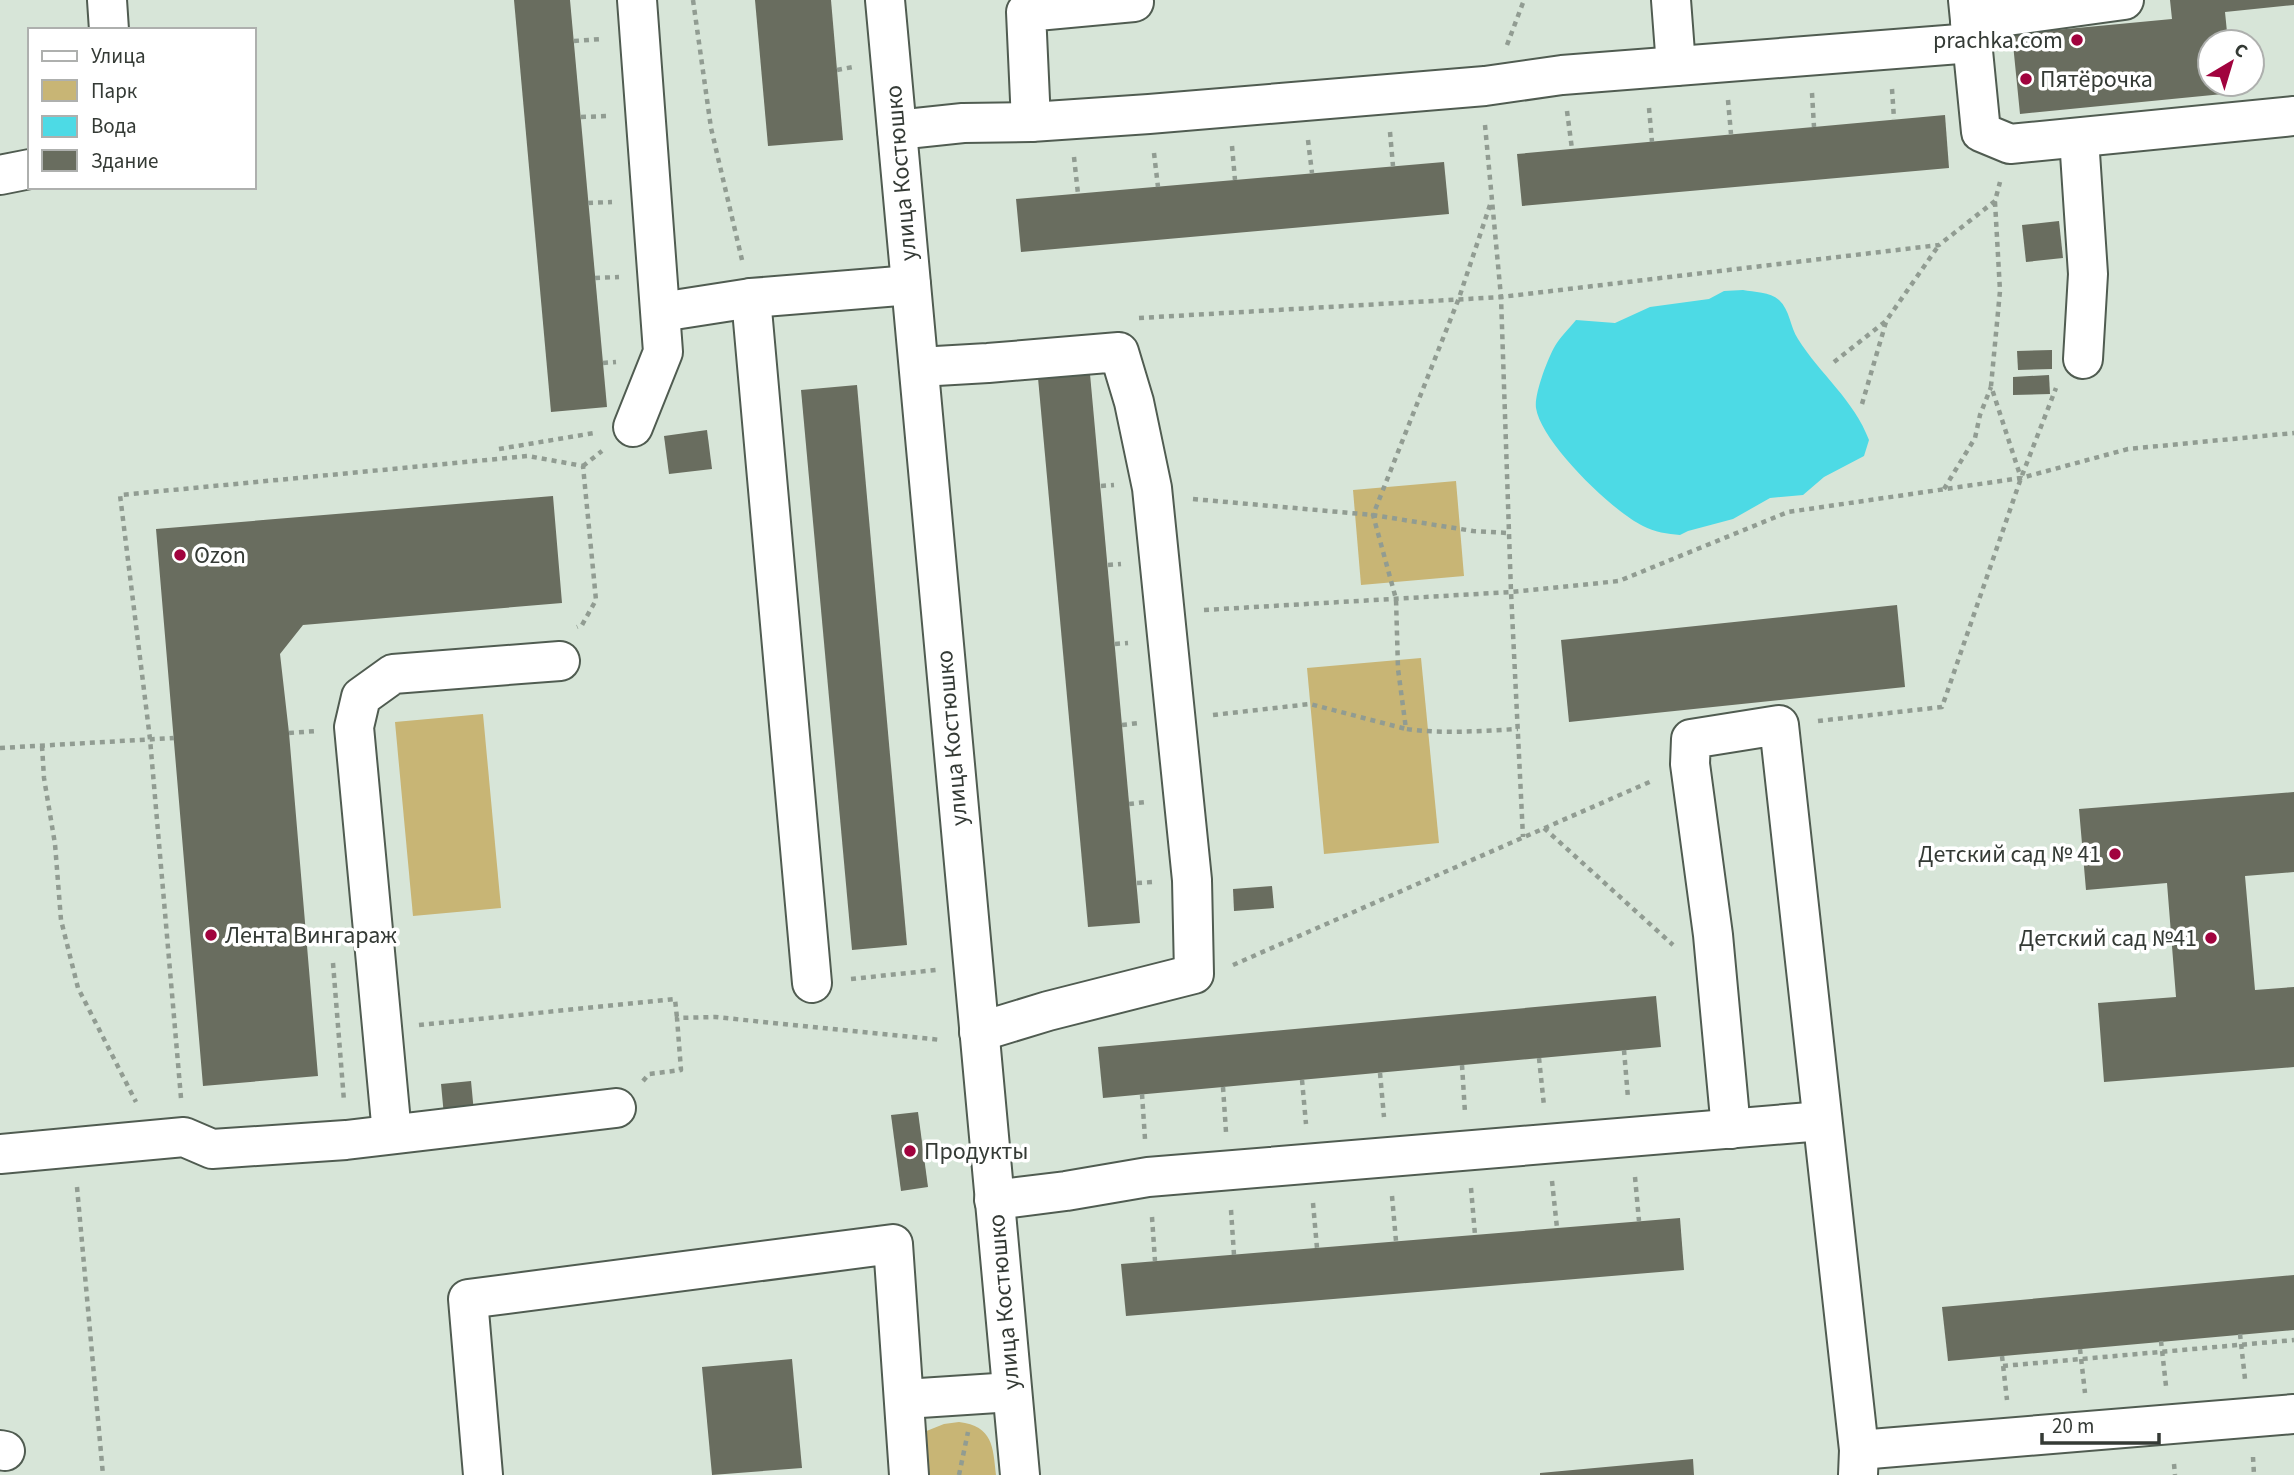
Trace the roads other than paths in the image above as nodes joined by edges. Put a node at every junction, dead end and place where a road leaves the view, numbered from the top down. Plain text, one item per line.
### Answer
1 (107, 0) edge
2 (637, 0) edge
3 (885, 0) edge
4 (1671, 0) edge
5 (2124, 0) edge
6 (1134, 2) dead end
7 (1970, 21) edge
8 (109, 28) edge
9 (1676, 66) junction
10 (2294, 116) edge
11 (1031, 122) junction
12 (897, 130) junction
13 (2079, 138) junction
14 (28, 169) edge
15 (0, 176) edge
16 (911, 285) junction
17 (751, 298) junction
18 (661, 312) junction
19 (2083, 359) road end
20 (919, 366) junction
21 (633, 427) road end
22 (560, 661) road end
23 (812, 983) road end
24 (979, 1032) junction
25 (616, 1108) road end
26 (1822, 1121) junction
27 (1731, 1129) junction
28 (393, 1134) junction
29 (0, 1154) edge
30 (994, 1200) junction
31 (1012, 1392) junction
32 (905, 1399) junction
33 (2294, 1414) edge
34 (1858, 1462) edge
35 (483, 1475) edge
36 (909, 1475) edge
37 (1020, 1475) edge

1 - 8 street
2 - 18 street
3 - 12 street, улица Костюшко
4 - 9 street
5 - 7 street
6 - 11 street
7 - 9 street
7 - 13 street
9 - 11 street
10 - 13 street
11 - 12 street
12 - 16 street, улица Костюшко
13 - 19 street
14 - 15 street
16 - 17 street
16 - 20 street, улица Костюшко
17 - 18 street
17 - 23 street
18 - 21 street
20 - 24 street, улица Костюшко
20 - 24 street
22 - 28 street
24 - 30 street, улица Костюшко
25 - 28 street
26 - 27 street
26 - 27 street
26 - 34 street
27 - 30 street
28 - 29 street
30 - 31 street, улица Костюшко
31 - 32 street
31 - 37 street, улица Костюшко
32 - 35 street
32 - 36 street
33 - 34 street

